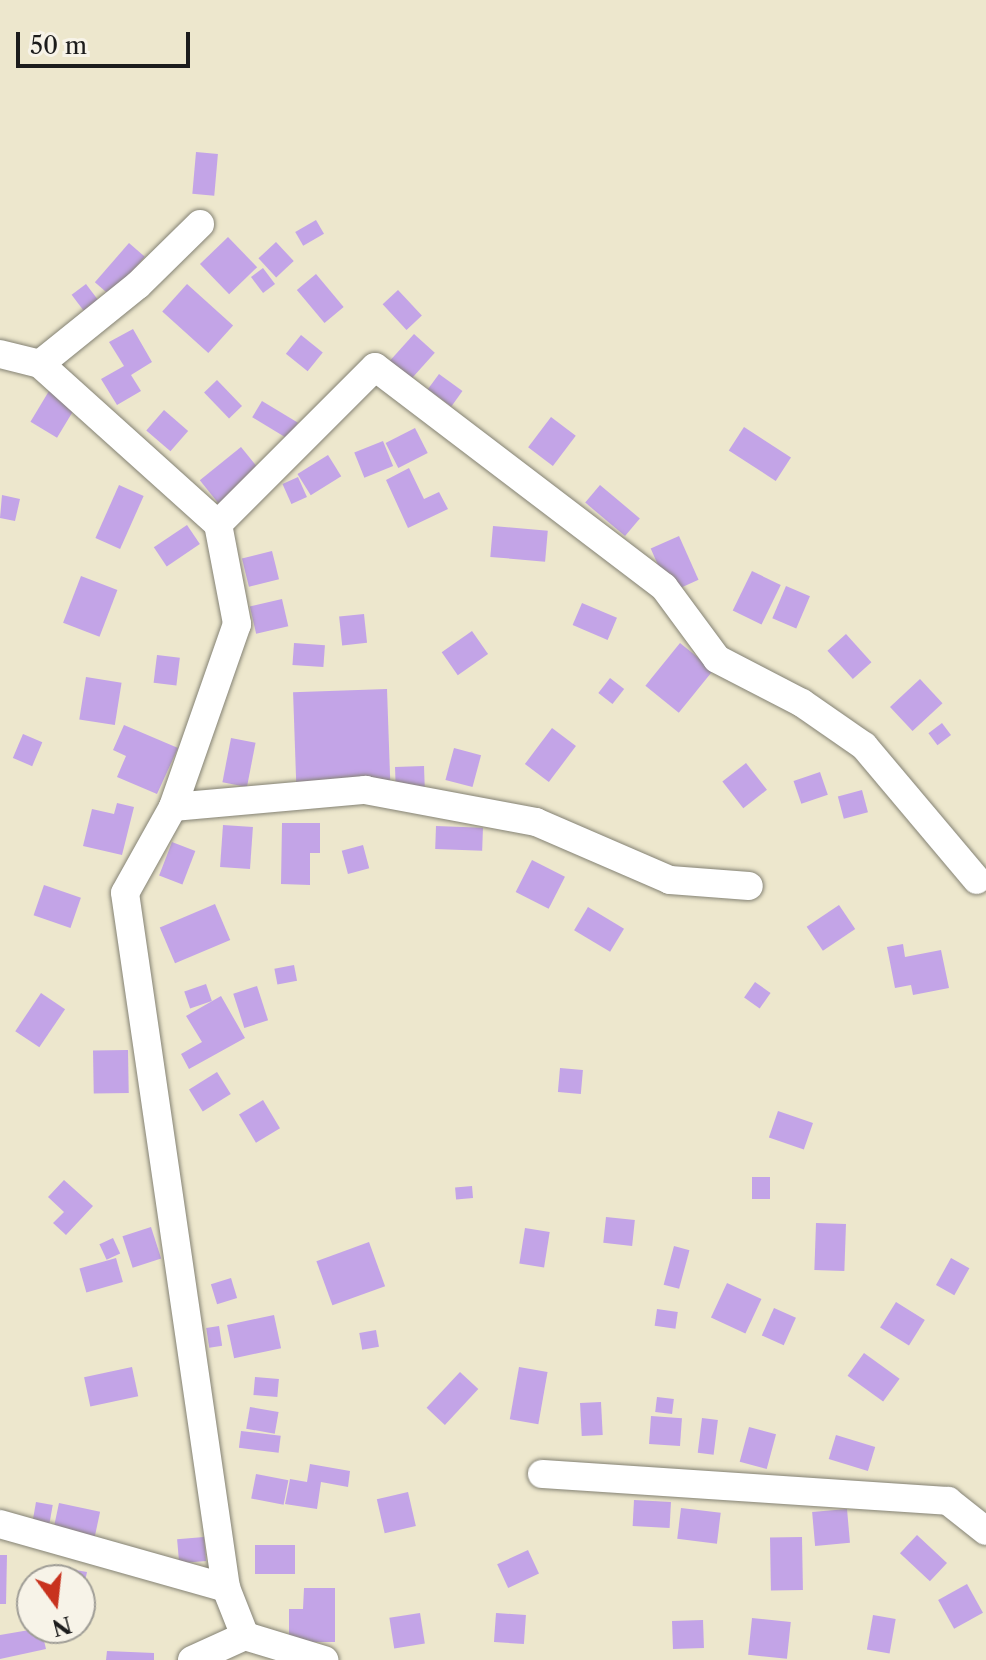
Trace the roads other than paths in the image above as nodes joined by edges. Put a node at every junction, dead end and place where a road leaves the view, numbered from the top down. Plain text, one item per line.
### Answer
1 (200, 224) dead end
2 (0, 354) edge
3 (40, 364) junction
4 (218, 524) junction
5 (173, 807) junction
6 (977, 880) dead end
7 (749, 886) dead end
8 (542, 1474) dead end
9 (0, 1524) edge
10 (986, 1531) edge
11 (226, 1588) junction
12 (245, 1636) junction
13 (192, 1660) edge
14 (324, 1660) edge

1 - 3 street
2 - 3 street
3 - 4 street
4 - 5 street
4 - 6 street
5 - 7 street
5 - 11 street
8 - 10 street
9 - 11 street
11 - 12 street
12 - 13 street
12 - 14 street

